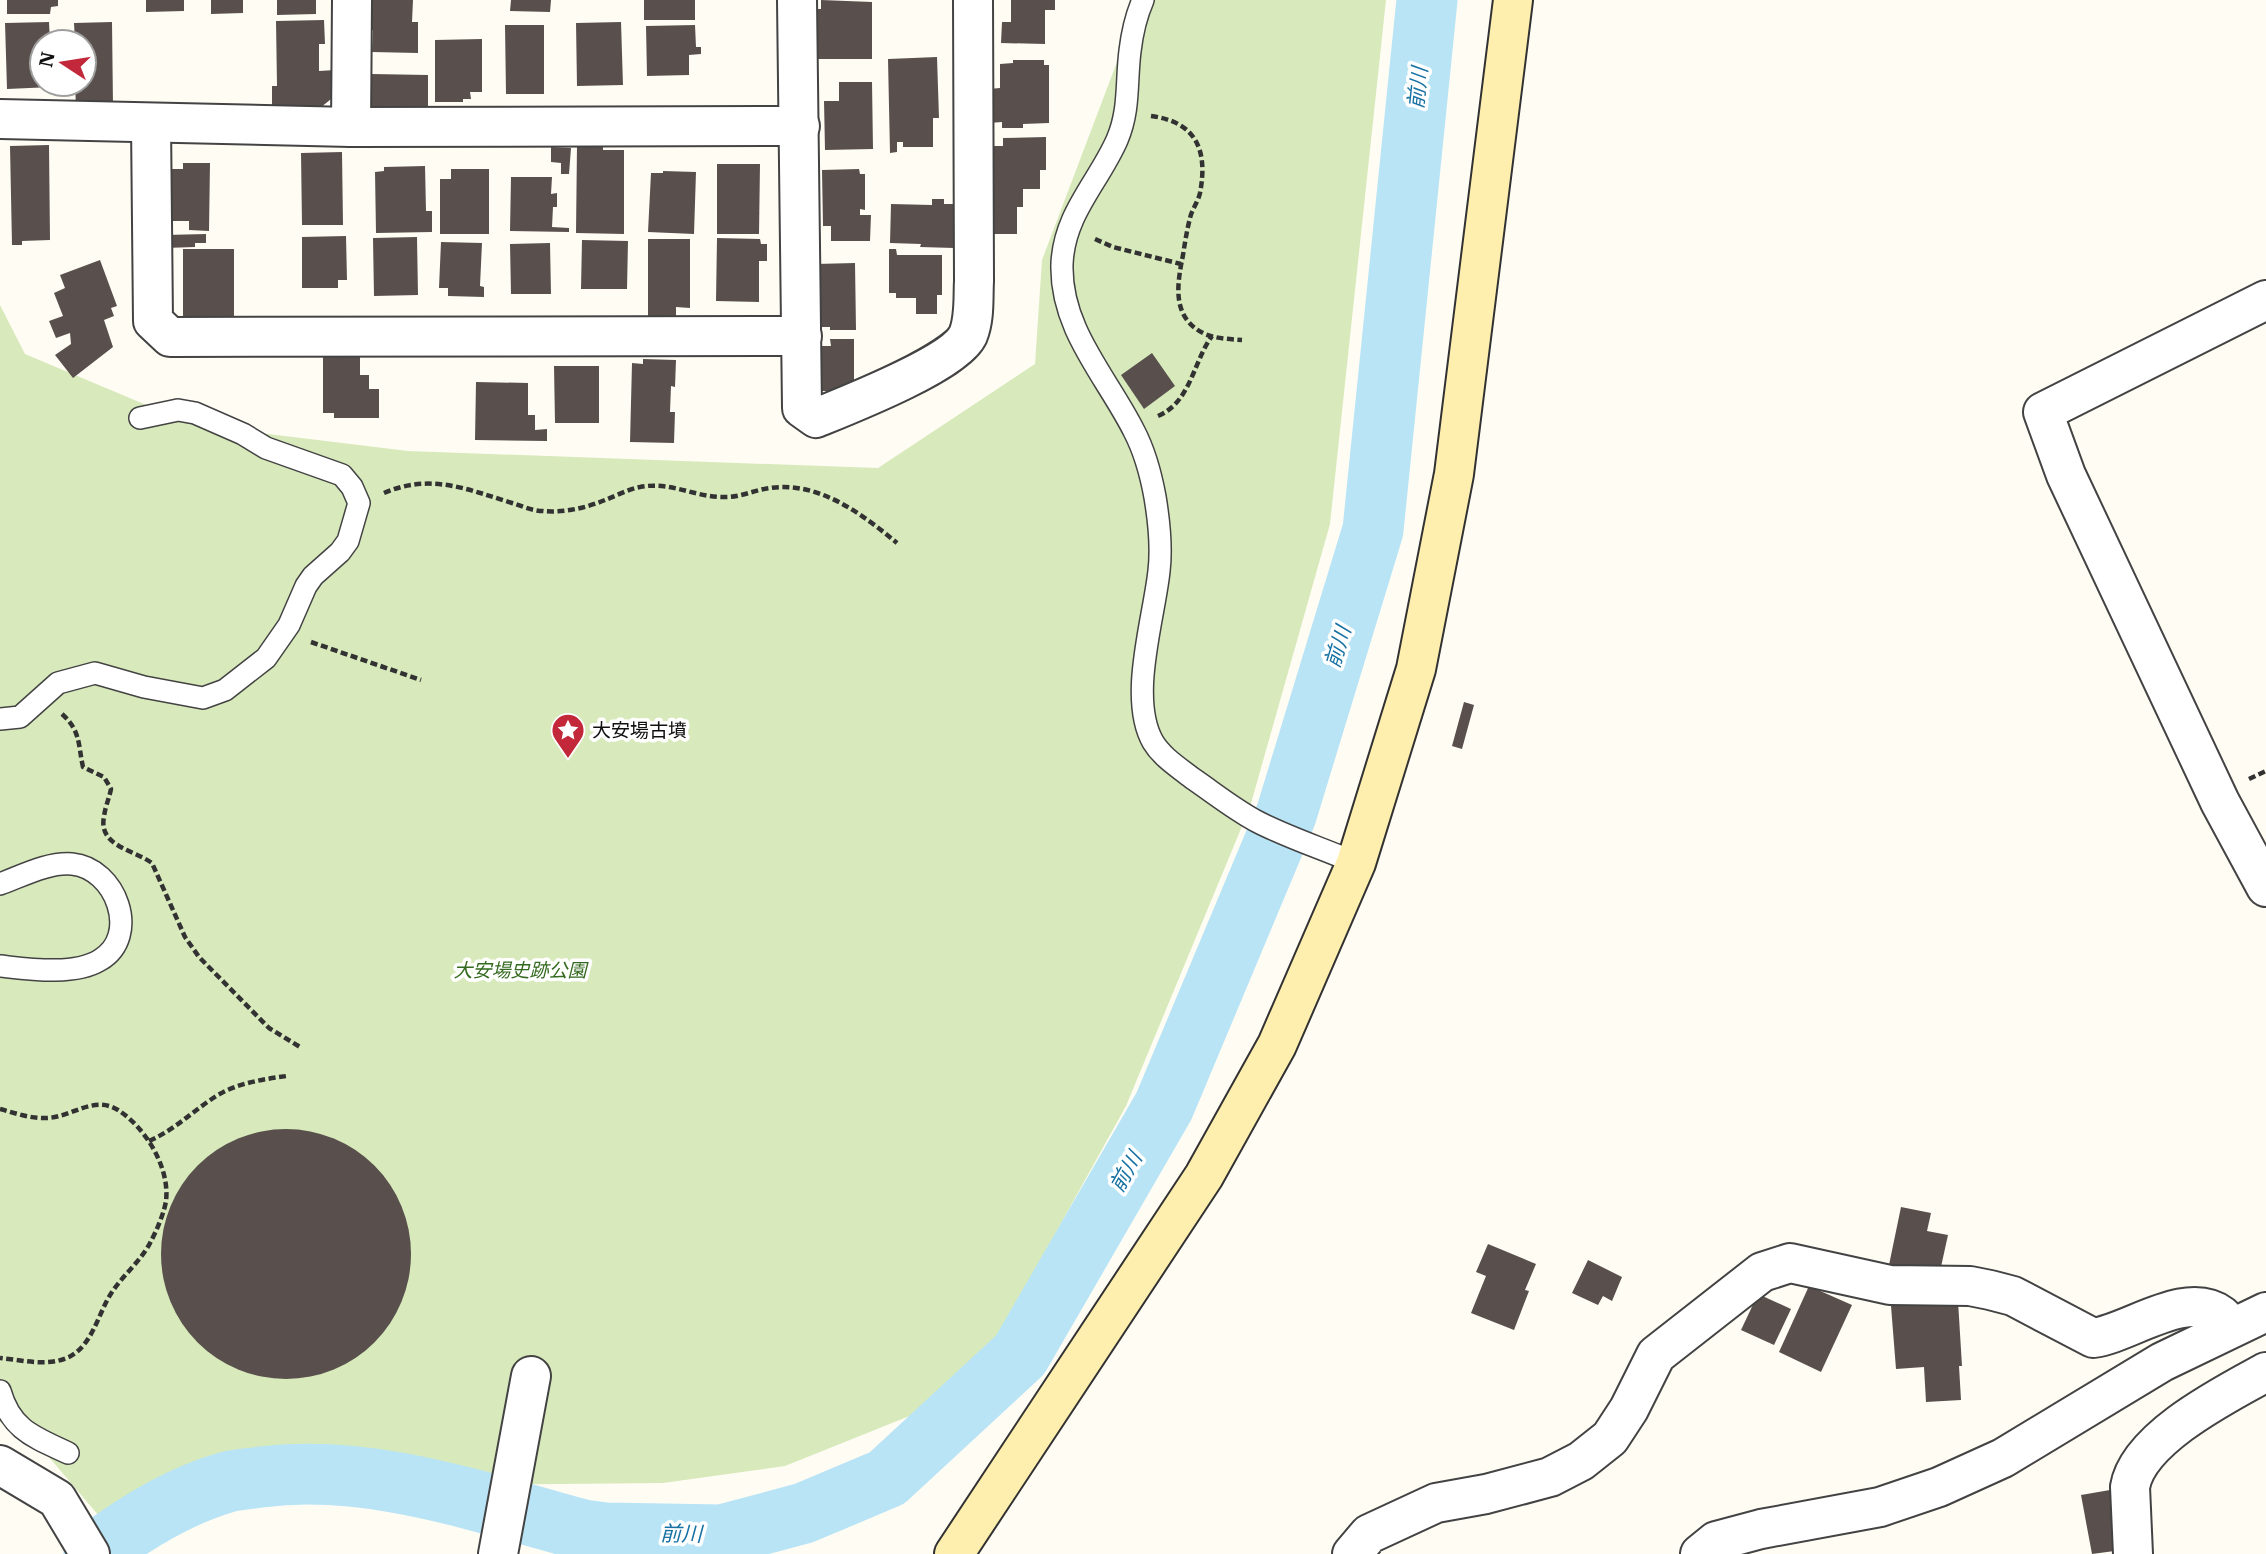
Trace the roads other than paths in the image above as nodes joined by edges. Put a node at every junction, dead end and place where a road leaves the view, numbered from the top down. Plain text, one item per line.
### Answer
1 (352, 0) edge
2 (797, 0) edge
3 (973, 0) edge
4 (1143, 0) edge
5 (1513, 0) edge
6 (0, 120) edge
7 (150, 123) junction
8 (800, 126) junction
9 (351, 127) junction
10 (2266, 300) edge
11 (802, 336) junction
12 (140, 418) dead end
13 (0, 719) edge
14 (1356, 863) junction
15 (0, 884) edge
16 (2266, 887) edge
17 (0, 965) edge
18 (2266, 1312) edge
19 (2232, 1327) junction
20 (2266, 1372) edge
21 (531, 1376) dead end
22 (0, 1391) edge
23 (68, 1453) dead end
24 (0, 1465) edge
25 (90, 1554) edge
26 (498, 1554) edge
27 (954, 1554) edge
28 (1352, 1554) edge
29 (1700, 1554) edge
30 (2133, 1554) edge

1 - 9 street
2 - 8 street
3 - 11 street
4 - 14 lane
5 - 14 street
6 - 7 street
7 - 9 street
7 - 11 street
8 - 9 street
8 - 11 street
10 - 16 street
12 - 13 lane
14 - 27 street
15 - 17 lane
18 - 19 street
19 - 28 street
19 - 29 street
20 - 30 street
21 - 26 street
22 - 23 lane
24 - 25 street

